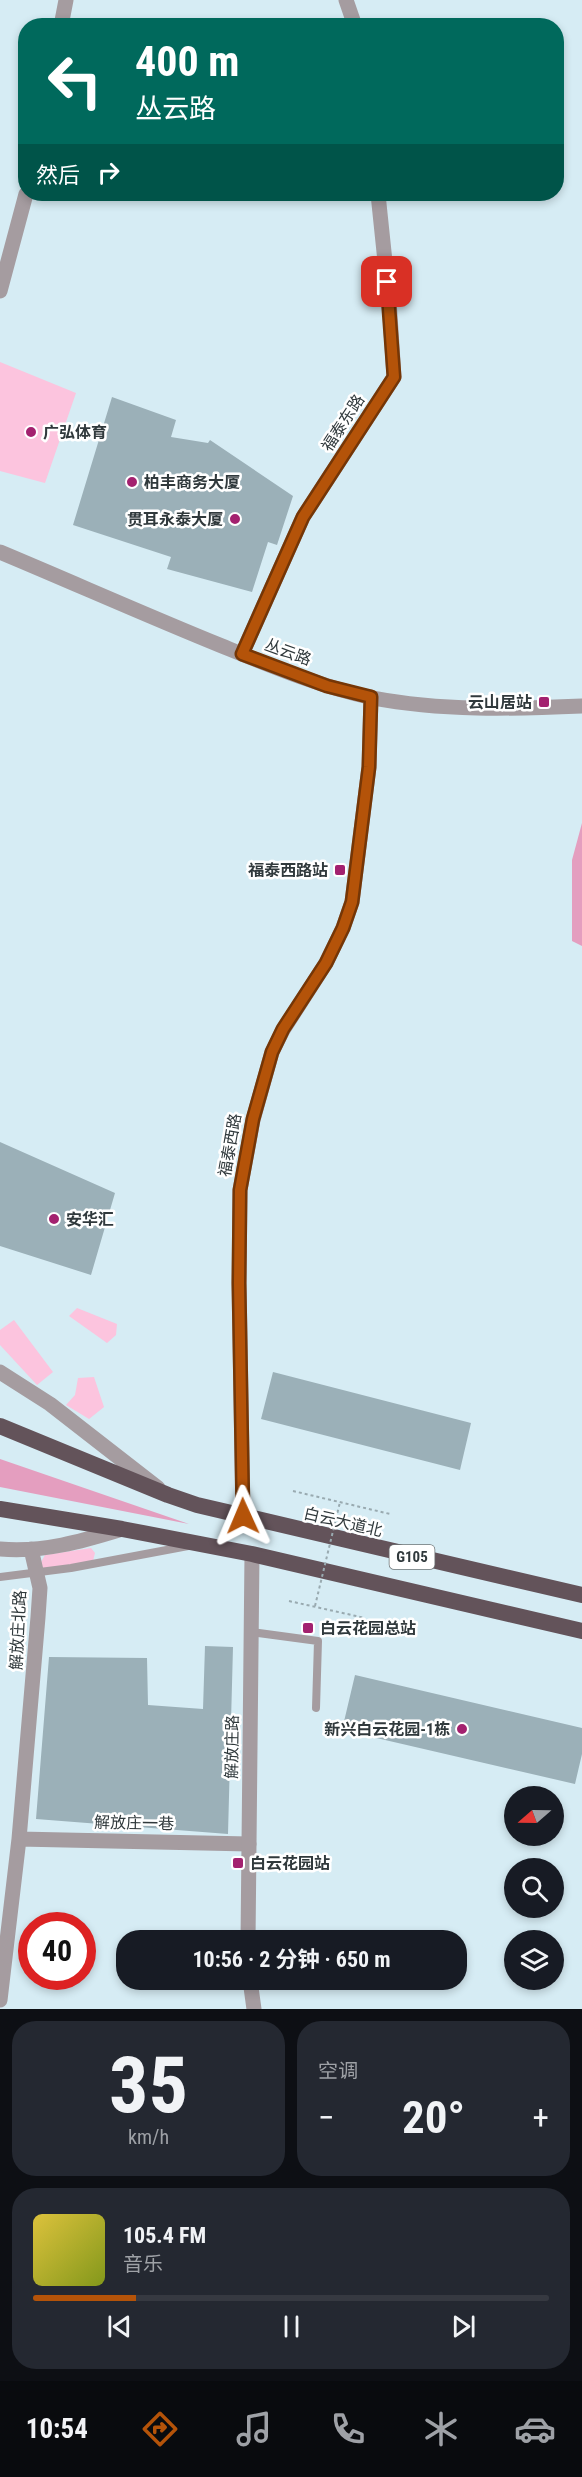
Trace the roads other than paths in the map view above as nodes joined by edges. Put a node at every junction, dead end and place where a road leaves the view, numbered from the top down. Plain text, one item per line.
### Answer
1 (66, 0) edge
2 (346, 0) edge
3 (63, 18) edge
4 (352, 18) edge
5 (24, 201) edge
6 (379, 201) edge
7 (0, 291) edge
8 (0, 552) edge
9 (242, 654) junction
10 (371, 697) junction
11 (582, 706) edge
12 (0, 1372) edge
13 (0, 1426) edge
14 (168, 1495) junction
15 (0, 1509) edge
16 (243, 1516) junction
17 (122, 1529) junction
18 (198, 1544) junction
19 (0, 1549) edge
20 (31, 1549) junction
21 (252, 1554) junction
22 (38, 1573) junction
23 (0, 1577) edge
24 (582, 1595) edge
25 (582, 1631) edge
26 (251, 1632) junction
27 (316, 1708) dead end
28 (19, 1839) junction
29 (249, 1844) junction
30 (248, 1930) edge
31 (251, 1990) edge
32 (0, 2000) edge
33 (254, 2009) edge

1 - 3 street
2 - 4 street
5 - 7 street
6 - 9 street, 福泰东路
8 - 9 street, 丛云路
9 - 10 street, 丛云路
10 - 11 street, 丛云路
10 - 16 street, 福泰西路
12 - 14 street
13 - 14 highway, 白云大道北 / G105
14 - 16 highway, 白云大道北 / G105
15 - 17 highway, G105
16 - 24 highway, 白云大道北 / G105
17 - 18 highway, G105
17 - 20 street
18 - 21 highway, G105
18 - 22 lane
19 - 20 street
20 - 22 street, 解放庄北路
21 - 25 highway, G105
21 - 26 street, 解放庄路
22 - 23 lane
22 - 28 street, 解放庄北路
26 - 27 lane
26 - 29 street, 解放庄路
28 - 29 street, 解放庄一巷
28 - 32 street, 解放庄北路
29 - 30 street, 解放庄路
31 - 33 street

